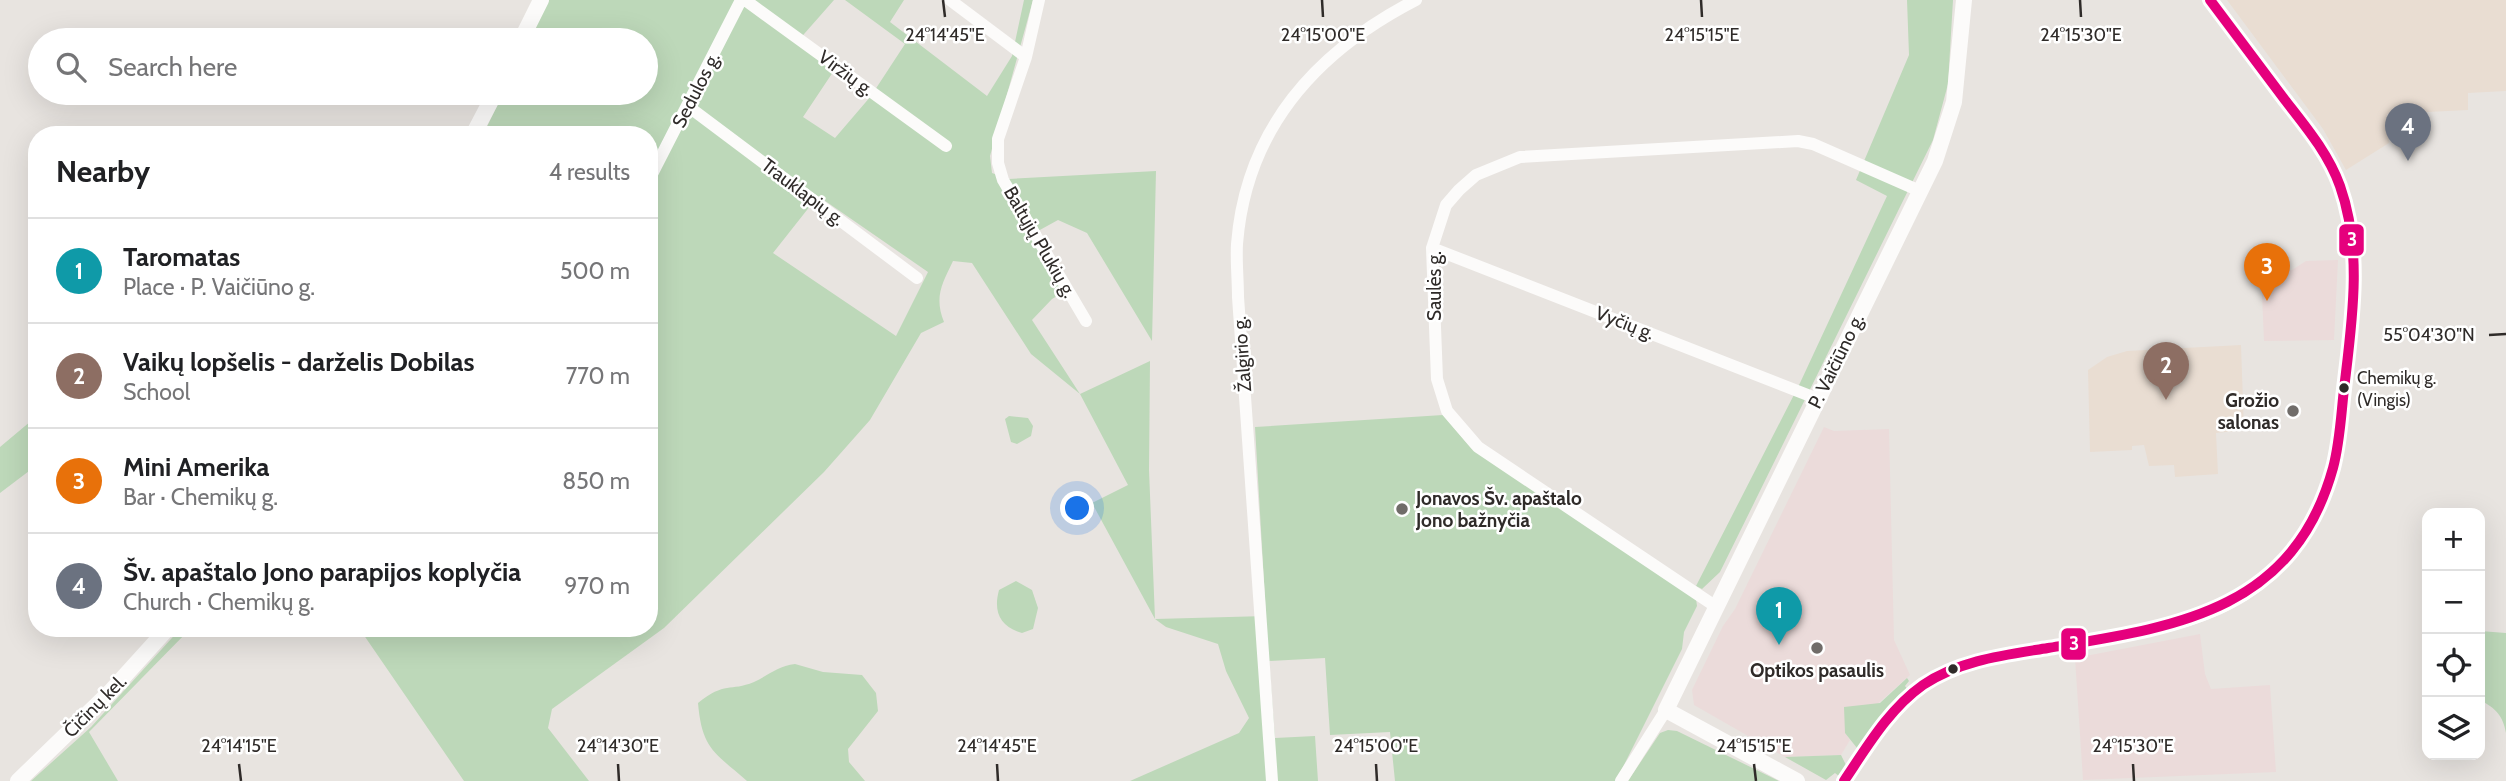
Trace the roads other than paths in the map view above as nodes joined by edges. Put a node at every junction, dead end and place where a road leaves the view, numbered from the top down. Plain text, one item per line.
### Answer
1 (541, 0) edge
2 (743, 0) edge
3 (950, 0) edge
4 (1039, 0) edge
5 (1414, 0) edge
6 (1964, 0) edge
7 (2210, 0) edge
8 (527, 28) edge
9 (1026, 57) junction
10 (489, 105) edge
11 (689, 107) junction
12 (478, 126) edge
13 (946, 146) dead end
14 (658, 164) edge
15 (1920, 191) junction
16 (1432, 248) junction
17 (917, 278) dead end
18 (1086, 321) dead end
19 (1818, 399) junction
20 (1714, 606) junction
21 (160, 637) edge
22 (1666, 710) junction
23 (18, 781) edge
24 (1272, 781) edge
25 (1621, 781) edge
26 (1797, 781) edge
27 (1844, 781) edge

1 - 8 main road
2 - 11 street, Sedulos g.
2 - 13 street, Viržių g.
3 - 9 street
4 - 9 street, Baltųjų Plukių g.
5 - 24 street, Žalgirio g.
6 - 15 main road, P. Vaičiūno g.
7 - 27 street
9 - 18 street, Baltųjų Plukių g.
10 - 12 main road
11 - 14 street, Sedulos g.
11 - 17 street, Trauklapių g.
15 - 16 street, Saulės g.
15 - 19 main road, P. Vaičiūno g.
16 - 19 street, Vyčių g.
16 - 20 street, Saulės g.
19 - 20 main road, P. Vaičiūno g.
20 - 22 main road, P. Vaičiūno g.
21 - 23 main road, Čičinų kel.
22 - 25 street
22 - 26 main road

